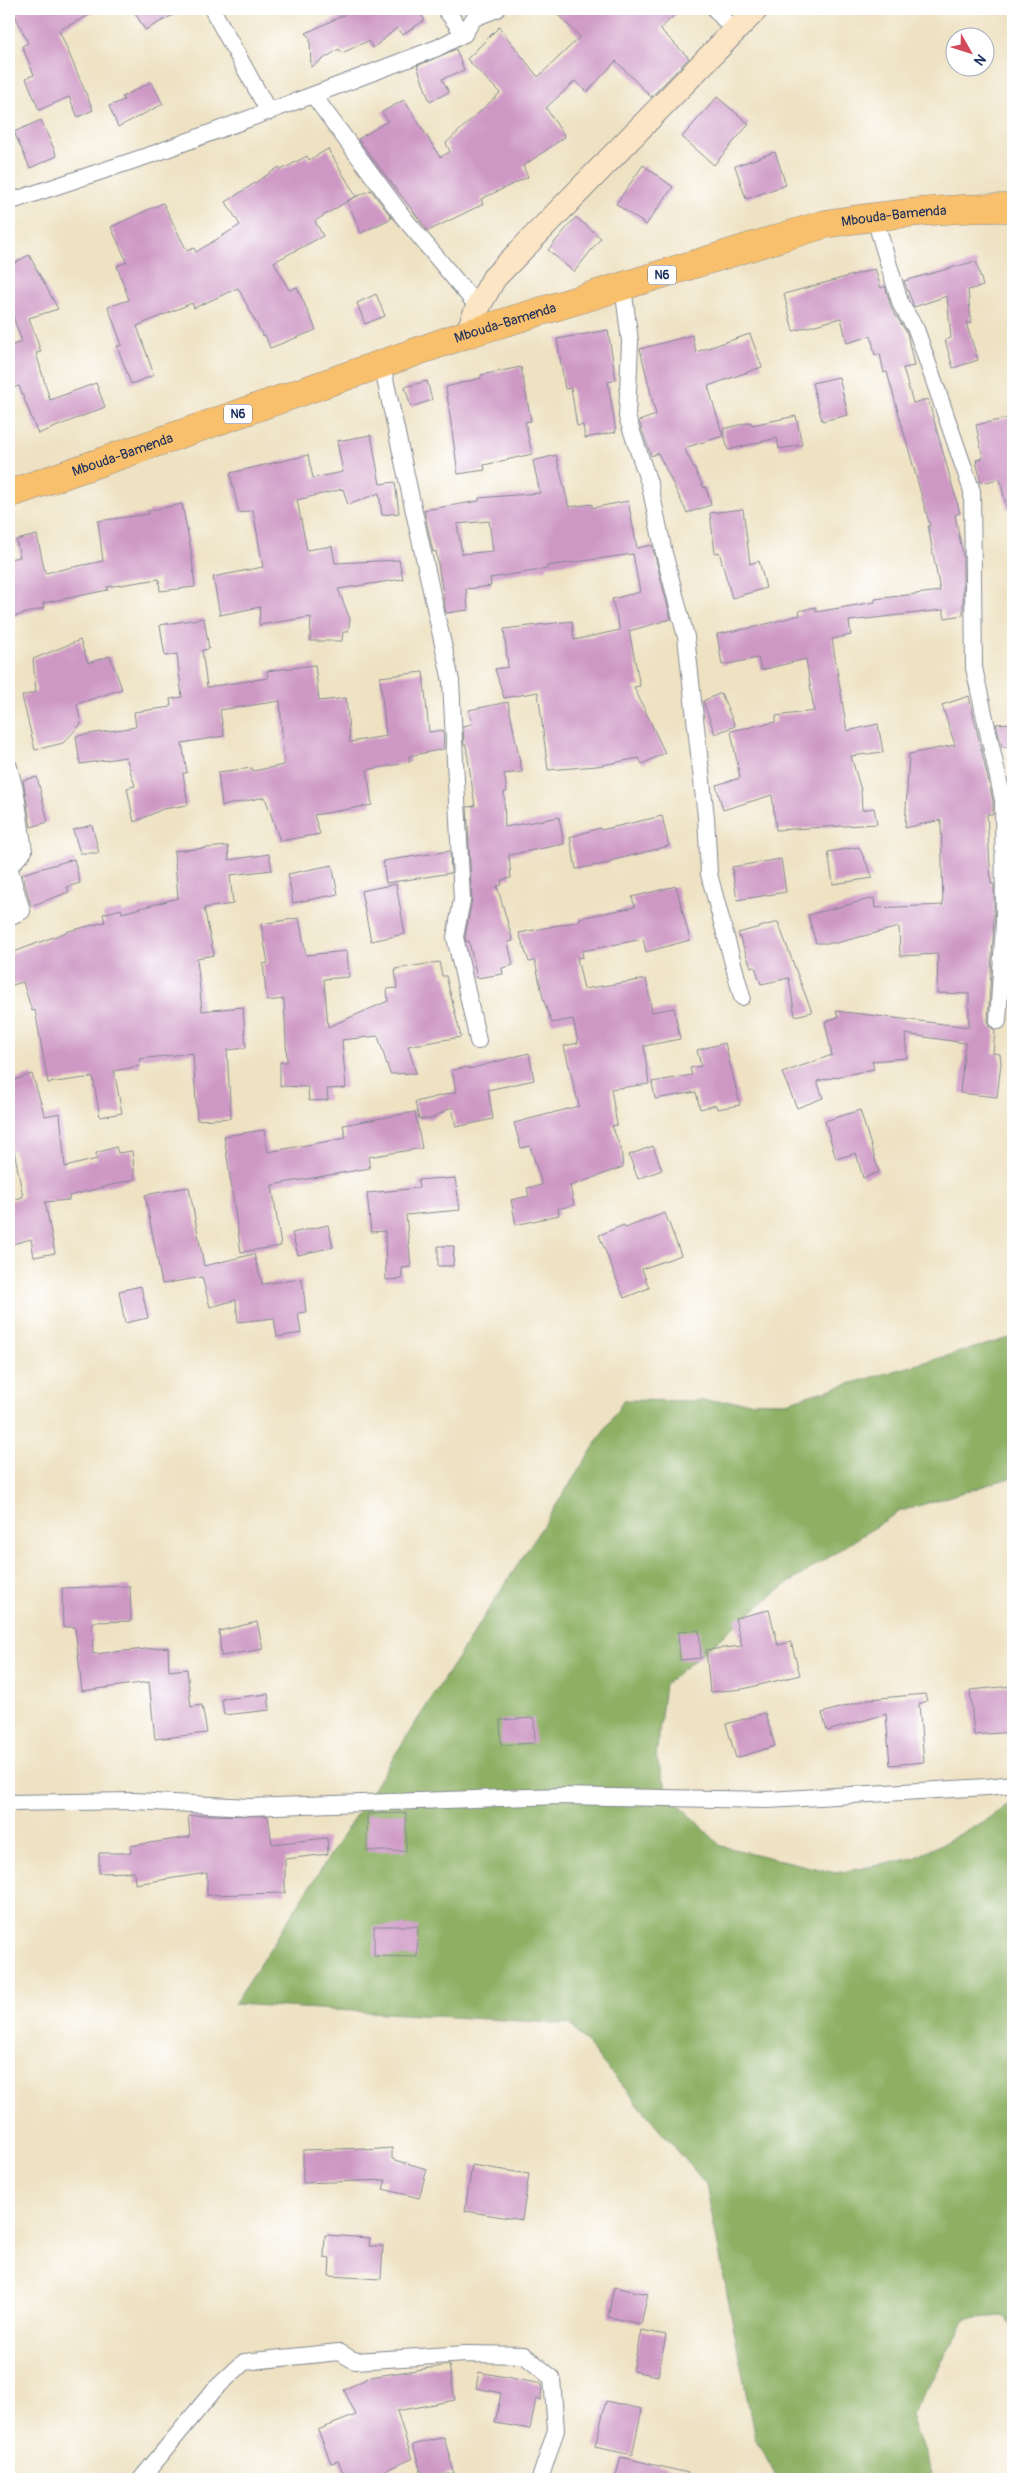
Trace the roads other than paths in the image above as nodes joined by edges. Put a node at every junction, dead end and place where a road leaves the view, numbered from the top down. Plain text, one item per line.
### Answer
1 (212, 9) edge
2 (445, 9) edge
3 (497, 9) edge
4 (715, 9) edge
5 (756, 9) edge
6 (734, 31) junction
7 (464, 34) junction
8 (312, 95) junction
9 (269, 112) junction
10 (9, 202) edge
11 (1013, 208) edge
12 (874, 216) junction
13 (623, 287) junction
14 (478, 307) junction
15 (467, 334) junction
16 (382, 365) junction
17 (9, 494) edge
18 (9, 767) edge
19 (9, 917) edge
20 (742, 997) dead end
21 (998, 1021) dead end
22 (478, 1041) dead end
23 (1013, 1784) edge
24 (9, 1803) edge
25 (141, 2479) edge
26 (540, 2479) edge

1 - 9 street
2 - 7 street
3 - 7 street
4 - 6 street
5 - 6 street
6 - 14 street
7 - 8 street
8 - 9 street
8 - 14 street
9 - 10 street
11 - 12 highway, Mbouda-Bamenda / N6
12 - 13 highway, Mbouda-Bamenda / N6
12 - 21 street
13 - 15 highway, Mbouda-Bamenda / N6
13 - 20 street
14 - 15 street
15 - 16 highway, Mbouda-Bamenda / N6
16 - 17 highway, Mbouda-Bamenda / N6
16 - 22 street
18 - 19 street
23 - 24 street
25 - 26 street

